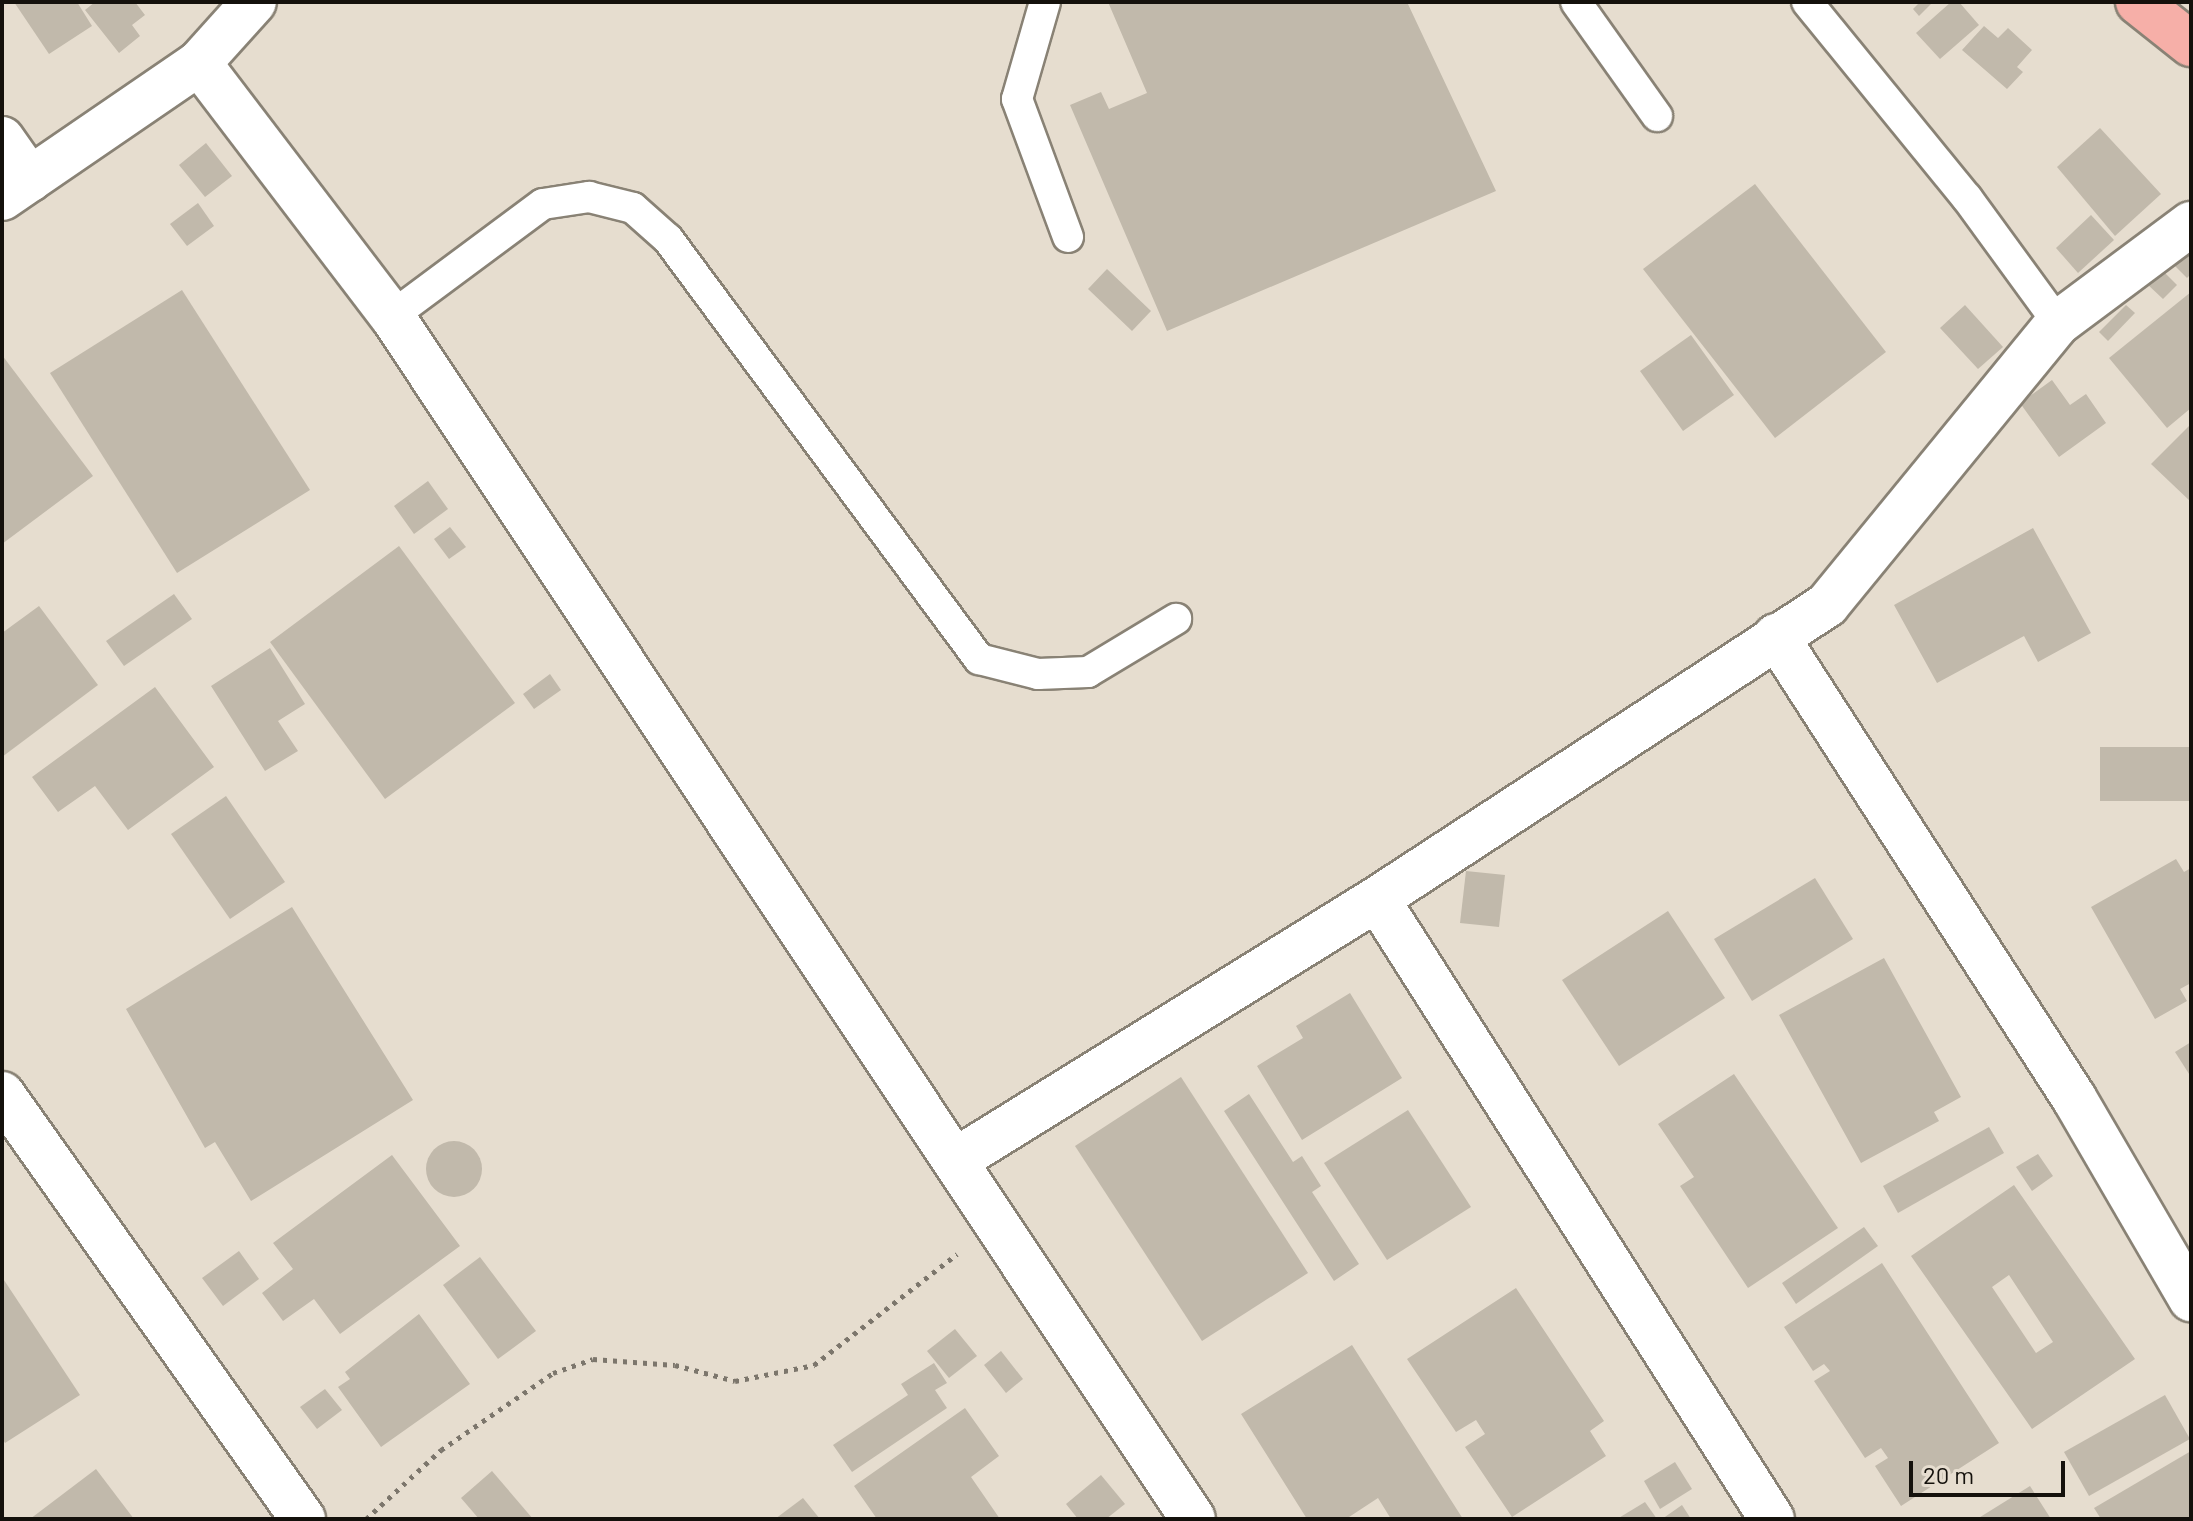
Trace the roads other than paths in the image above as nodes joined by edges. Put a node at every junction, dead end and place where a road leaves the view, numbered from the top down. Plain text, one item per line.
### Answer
1 (254, 2) edge
2 (1045, 2) edge
3 (1576, 2) edge
4 (1807, 2) edge
5 (2138, 2) edge
6 (2191, 44) edge
7 (199, 63) junction
8 (1657, 116) dead end
9 (2, 139) edge
10 (16, 188) edge
11 (2191, 224) edge
12 (1068, 237) dead end
13 (392, 316) junction
14 (2058, 323) junction
15 (1176, 619) dead end
16 (1776, 636) junction
17 (1377, 899) junction
18 (2, 1094) edge
19 (956, 1160) junction
20 (2191, 1299) edge
21 (303, 1519) edge
22 (1193, 1519) edge
23 (1772, 1519) edge

1 - 7 street
2 - 12 lane
3 - 8 lane
4 - 14 lane
5 - 6 highway
7 - 10 street
7 - 13 street
9 - 10 street
11 - 14 street
13 - 15 lane
13 - 19 street
14 - 16 street
16 - 17 street
16 - 20 street
17 - 19 street
17 - 23 street
18 - 21 street
19 - 22 street

